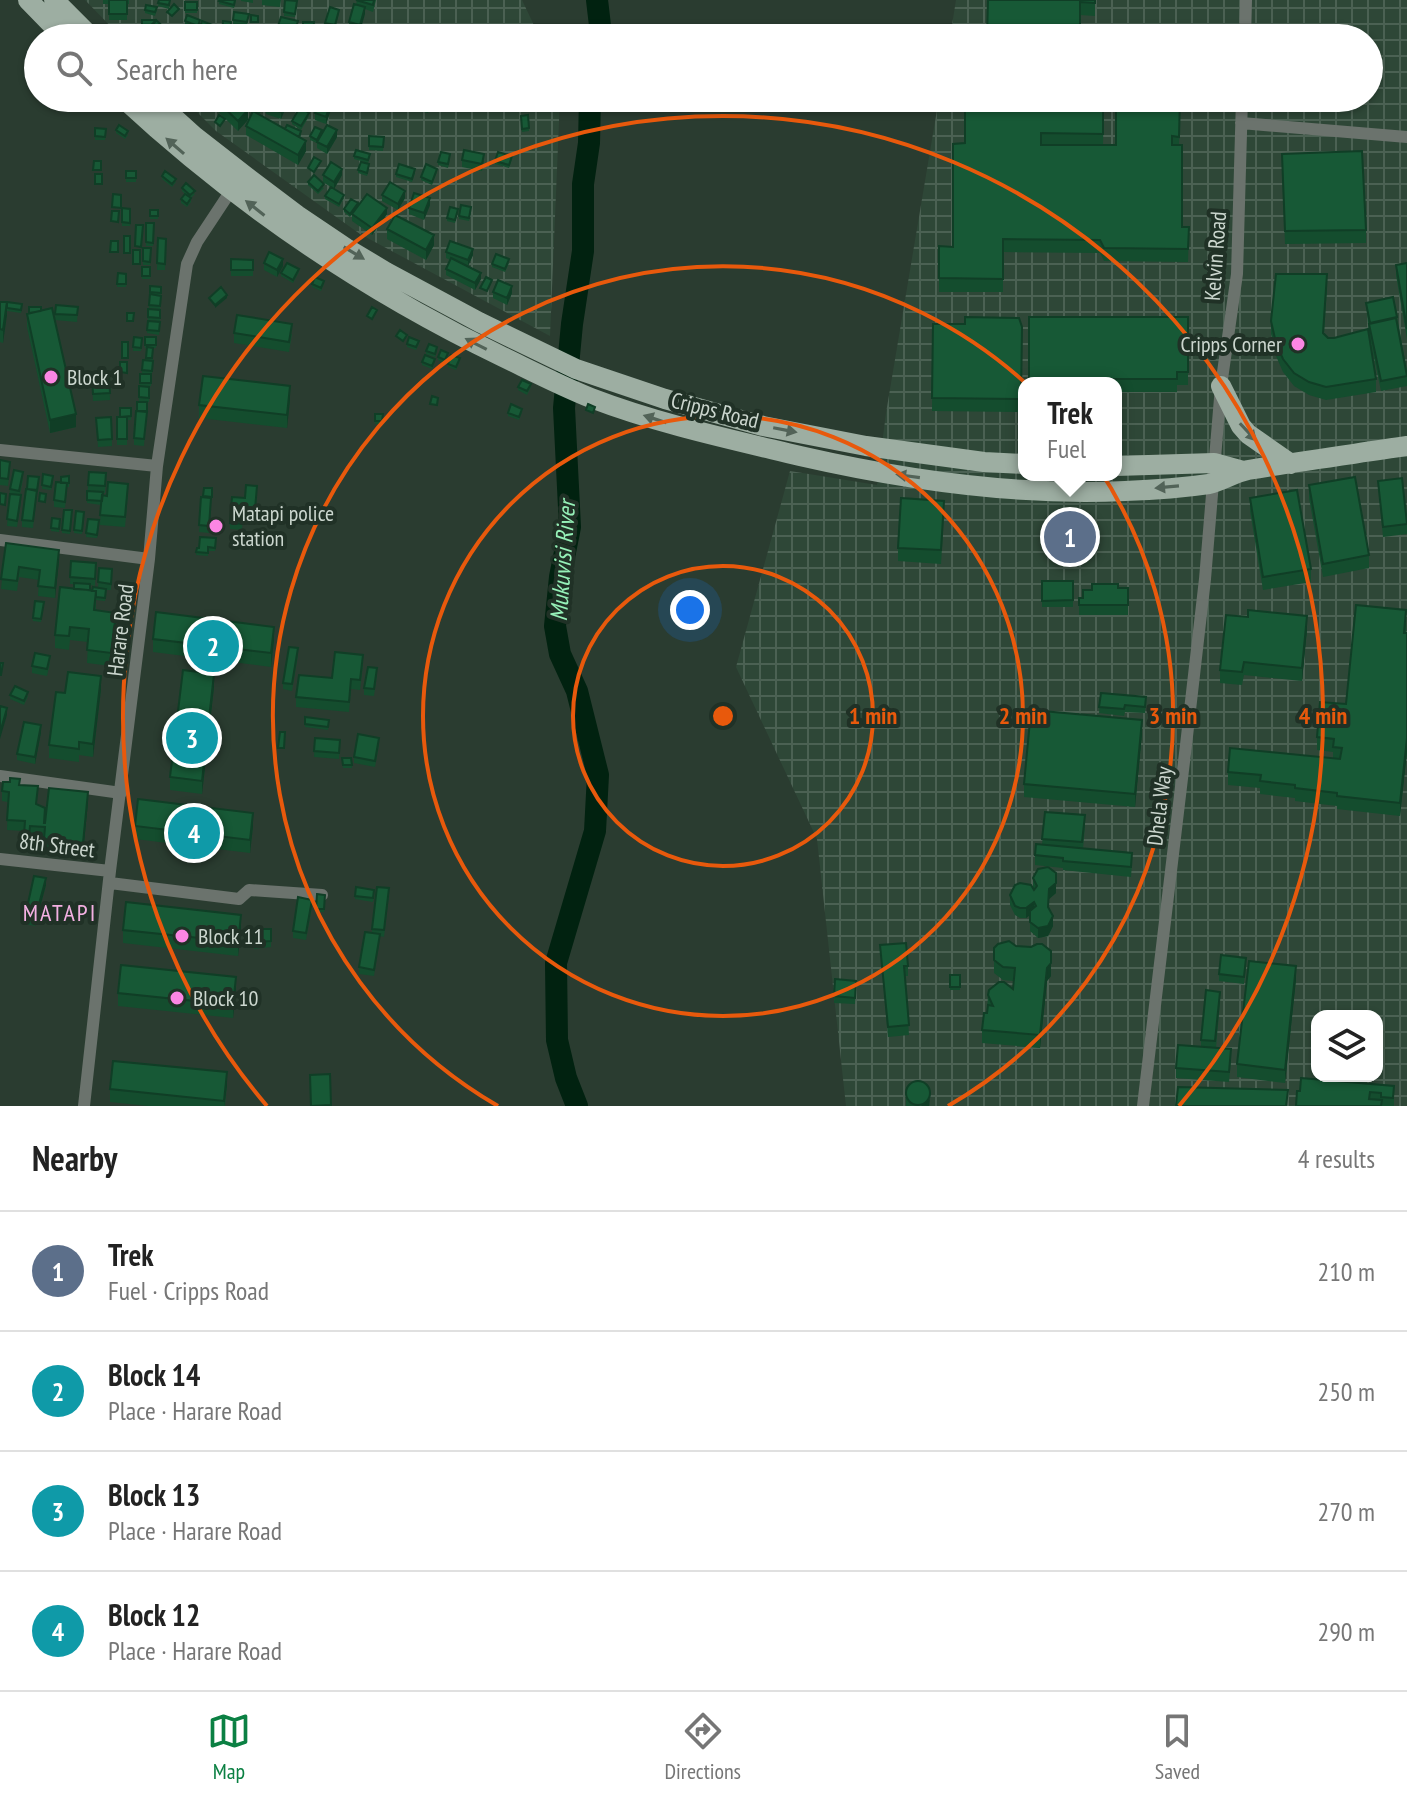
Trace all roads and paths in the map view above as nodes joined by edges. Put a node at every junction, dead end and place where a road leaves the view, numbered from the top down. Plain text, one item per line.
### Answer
1 (54, 0) edge
2 (1246, 0) edge
3 (31, 1) edge
4 (52, 24) edge
5 (78, 24) edge
6 (1245, 24) edge
7 (138, 112) edge
8 (167, 112) edge
9 (1241, 112) edge
10 (1241, 123) junction
11 (1407, 137) edge
12 (238, 182) junction
13 (548, 368) junction
14 (1221, 386) junction
15 (1407, 446) edge
16 (0, 450) edge
17 (1018, 464) edge
18 (1291, 464) junction
19 (157, 466) junction
20 (1122, 466) edge
21 (1213, 473) junction
22 (0, 540) edge
23 (149, 559) junction
24 (0, 776) edge
25 (121, 793) junction
26 (0, 859) edge
27 (110, 877) junction
28 (322, 895) edge
29 (84, 1106) edge
30 (1143, 1106) edge

1 - 5 main road
2 - 6 street
3 - 4 main road
12 -> 7 main road
8 - 12 main road
9 - 10 street, Kelvin Road
10 - 11 street
10 - 14 street, Kelvin Road
12 - 13 main road, Cripps Road
12 - 19 street, Harare Road
13 -> 17 main road, Cripps Road
21 -> 13 main road, Cripps Road
14 -> 18 main road
14 - 21 street, Kelvin Road
15 - 18 main road, Cripps Road
16 - 19 street
18 - 21 main road, Cripps Road
19 - 23 street, Harare Road
20 - 21 main road, Cripps Road
21 - 30 street, Dhela Way
22 - 23 street
23 - 25 street, Harare Road
24 - 25 street
25 - 27 street, Harare Road
26 - 27 street, 8th Street
27 - 28 street, 8th Street
27 - 29 street, Harare Road

